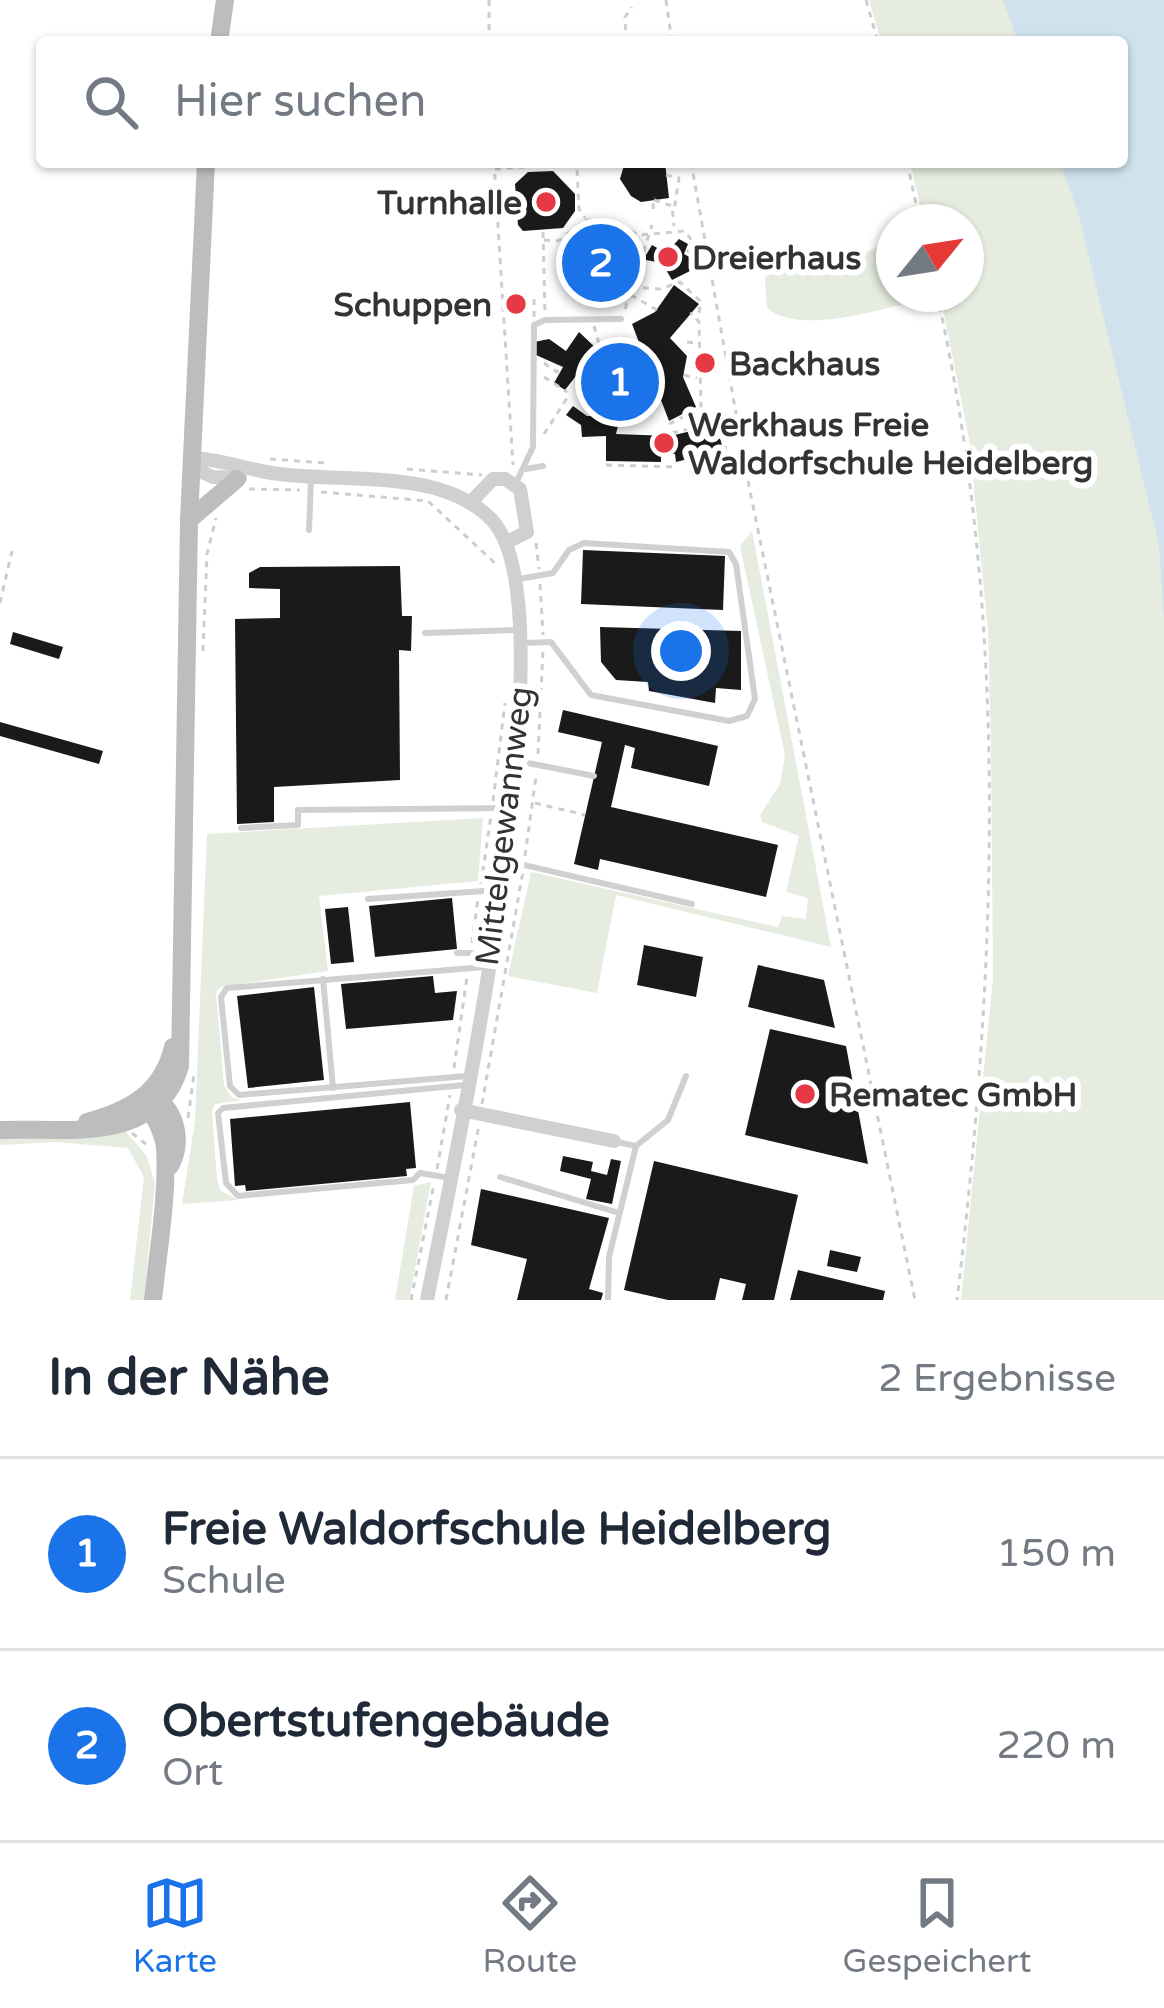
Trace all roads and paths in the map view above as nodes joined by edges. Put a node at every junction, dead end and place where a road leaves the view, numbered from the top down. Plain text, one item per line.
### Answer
1 (225, 0) edge
2 (489, 0) edge
3 (666, 0) edge
4 (866, 0) edge
5 (632, 7) dead end
6 (220, 36) edge
7 (489, 36) edge
8 (626, 36) edge
9 (672, 36) edge
10 (876, 36) edge
11 (206, 168) edge
12 (494, 168) edge
13 (570, 168) edge
14 (669, 168) edge
15 (693, 168) edge
16 (908, 168) edge
17 (577, 170) joint
18 (511, 201) dead end
19 (916, 204) edge
20 (653, 209) dead end
21 (674, 211) junction
22 (518, 220) dead end
23 (586, 220) junction
24 (652, 225) dead end
25 (578, 228) junction
26 (673, 230) junction
27 (543, 232) dead end
28 (647, 235) junction
29 (544, 240) junction
30 (595, 248) dead end
31 (687, 250) dead end
32 (631, 287) junction
33 (534, 293) dead end
34 (629, 295) junction
35 (657, 310) dead end
36 (941, 312) edge
37 (591, 319) junction
38 (621, 319) joint
39 (544, 320) junction
40 (534, 325) junction
41 (687, 342) dead end
42 (697, 345) junction
43 (600, 347) dead end
44 (543, 362) dead end
45 (562, 366) dead end
46 (532, 371) junction
47 (684, 375) dead end
48 (698, 379) junction
49 (692, 390) dead end
50 (699, 390) junction
51 (701, 408) junction
52 (720, 422) junction
53 (669, 424) dead end
54 (672, 433) dead end
55 (741, 442) junction
56 (725, 444) junction
57 (531, 454) junction
58 (718, 454) dead end
59 (191, 462) junction
60 (605, 465) dead end
61 (543, 466) dead end
62 (677, 467) dead end
63 (526, 469) junction
64 (269, 473) junction
65 (311, 477) junction
66 (237, 479) junction
67 (515, 484) junction
68 (470, 503) junction
69 (189, 520) junction
70 (309, 530) dead end
71 (507, 542) junction
72 (12, 551) dead end
73 (518, 579) junction
74 (0, 603) edge
75 (424, 633) dead end
76 (523, 636) junction
77 (518, 761) junction
78 (594, 776) dead end
79 (533, 802) dead end
80 (512, 808) junction
81 (585, 815) dead end
82 (241, 828) dead end
83 (504, 861) junction
84 (499, 890) junction
85 (368, 899) dead end
86 (692, 904) dead end
87 (458, 953) dead end
88 (487, 960) junction
89 (323, 979) junction
90 (686, 1076) dead end
91 (466, 1081) junction
92 (333, 1088) junction
93 (153, 1103) junction
94 (461, 1110) junction
95 (0, 1130) edge
96 (614, 1141) joint
97 (636, 1146) junction
98 (500, 1177) dead end
99 (451, 1178) junction
100 (619, 1213) junction
101 (153, 1300) edge
102 (427, 1300) edge
103 (608, 1300) edge
104 (915, 1300) edge
105 (957, 1300) edge

1 - 6 main road
2 - 7 path
3 - 9 path
4 - 10 path
5 - 8 path
11 - 59 main road
12 - 67 path
13 - 17 path
14 - 21 path
15 - 55 path
16 - 19 path
17 - 23 path
18 - 22 path
20 - 21 path
21 - 26 path
23 - 25 path
23 - 28 path
24 - 28 path
25 - 29 path
25 - 30 path
26 - 28 path
26 - 31 path
27 - 29 path
28 - 32 path
29 - 39 path
32 - 34 path
32 - 42 path
33 - 40 path
34 - 35 path
34 - 38 path
36 - 105 path
37 - 38 lane
37 - 39 lane
37 - 43 path
39 - 40 lane
40 - 46 lane
41 - 42 path
42 - 48 path
44 - 45 path
46 - 57 lane
46 - 57 path
47 - 48 path
48 - 50 path
49 - 50 path
50 - 51 path
51 - 52 path
51 - 53 path
52 - 54 path
52 - 56 path
55 - 56 path
55 - 104 path
56 - 58 path
57 - 63 lane
59 - 64 street, Mittelgewannweg
59 - 66 street, Mittelgewannweg
59 - 69 main road
60 - 62 path
61 - 63 lane
63 - 67 lane
64 - 65 street, Mittelgewannweg
64 - 66 street, Mittelgewannweg
65 - 68 street, Mittelgewannweg
65 - 70 lane
66 - 69 main road
67 - 68 street
67 - 71 street
68 - 71 street, Mittelgewannweg
69 - 93 main road
71 - 73 street, Mittelgewannweg
72 - 74 path
73 - 76 street, Mittelgewannweg
73 - 76 lane
75 - 76 lane
76 - 77 street, Mittelgewannweg
77 - 78 lane
77 - 80 street, Mittelgewannweg
79 - 81 path
80 - 82 lane
80 - 83 street, Mittelgewannweg
83 - 84 street, Mittelgewannweg
83 - 86 lane
84 - 85 lane
84 - 88 street, Mittelgewannweg
87 - 88 lane
88 - 89 lane
88 - 91 street, Mittelgewannweg
89 - 92 lane
89 - 92 lane
90 - 97 lane
91 - 92 lane
91 - 94 street, Mittelgewannweg
91 - 99 lane
93 - 95 main road
93 - 101 main road
94 - 96 street
94 - 99 street, Mittelgewannweg
96 - 97 lane
97 - 100 lane
98 - 100 lane
99 - 102 street, Mittelgewannweg
100 - 103 lane

